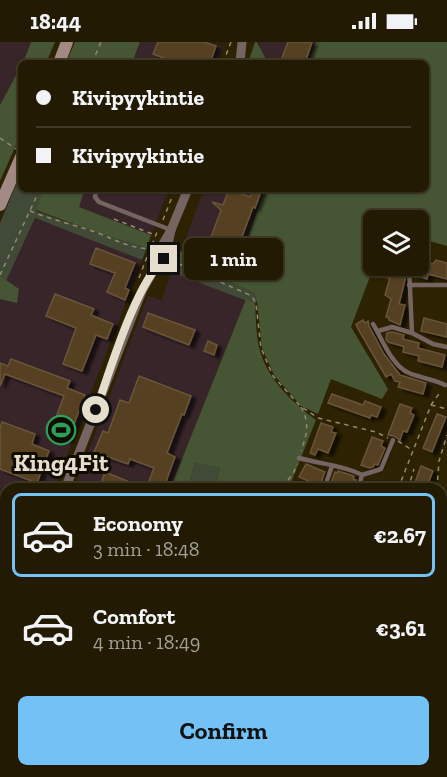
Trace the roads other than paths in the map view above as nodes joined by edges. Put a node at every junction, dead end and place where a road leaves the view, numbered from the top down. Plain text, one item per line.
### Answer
1 (67, 42) edge
2 (242, 45) edge
3 (60, 60) edge
4 (234, 60) edge
5 (241, 60) edge
6 (18, 159) edge
7 (96, 192) edge
8 (187, 192) edge
9 (0, 205) edge
10 (171, 230) junction
11 (409, 276) edge
12 (409, 285) junction
13 (447, 285) edge
14 (373, 324) dead end
15 (378, 331) junction
16 (412, 333) junction
17 (447, 347) edge
18 (445, 385) road end
19 (393, 440) road end
20 (299, 458) road end
21 (332, 466) junction
22 (362, 475) junction
23 (67, 483) edge
24 (326, 483) edge
25 (360, 483) edge

1 - 3 main road
2 - 4 street
2 - 5 street
6 - 9 main road
7 - 10 lane
8 - 10 street
10 - 23 street
11 - 12 lane
12 - 13 lane
12 - 16 lane
14 - 15 lane
15 - 16 lane
15 - 18 lane
16 - 17 lane
19 - 22 lane
20 - 21 lane
21 - 22 lane
21 - 24 lane
22 - 25 lane

